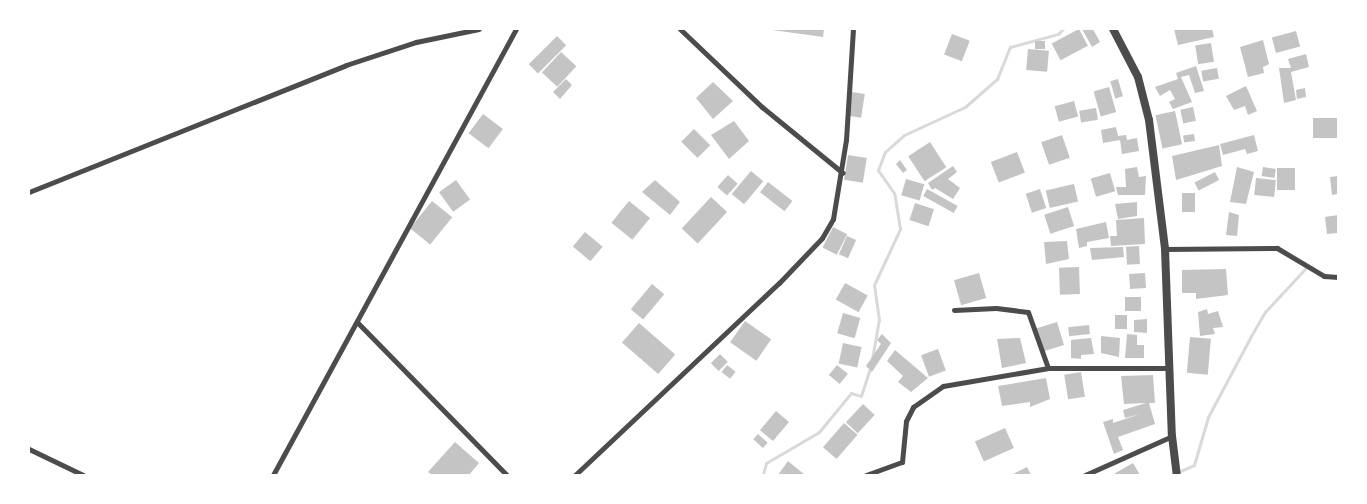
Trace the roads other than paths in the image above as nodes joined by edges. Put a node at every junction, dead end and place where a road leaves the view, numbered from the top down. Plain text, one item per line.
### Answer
1 (479, 29) edge
2 (516, 29) edge
3 (680, 29) edge
4 (853, 29) edge
5 (1113, 29) edge
6 (843, 173) junction
7 (29, 192) edge
8 (1165, 249) junction
9 (1338, 277) edge
10 (954, 310) dead end
11 (357, 322) junction
12 (1048, 368) junction
13 (1170, 368) junction
14 (1172, 436) junction
15 (29, 449) edge
16 (83, 475) edge
17 (273, 475) edge
18 (507, 475) edge
19 (575, 475) edge
20 (866, 475) edge
21 (1085, 475) edge
22 (1177, 475) edge

1 - 7 street
2 - 11 street
3 - 6 street
4 - 6 street
5 - 8 street
6 - 19 street
8 - 9 street
8 - 13 street
10 - 12 street
11 - 17 street
11 - 18 street
12 - 13 street
12 - 20 street
13 - 14 street
14 - 21 street
14 - 22 street
15 - 16 street

